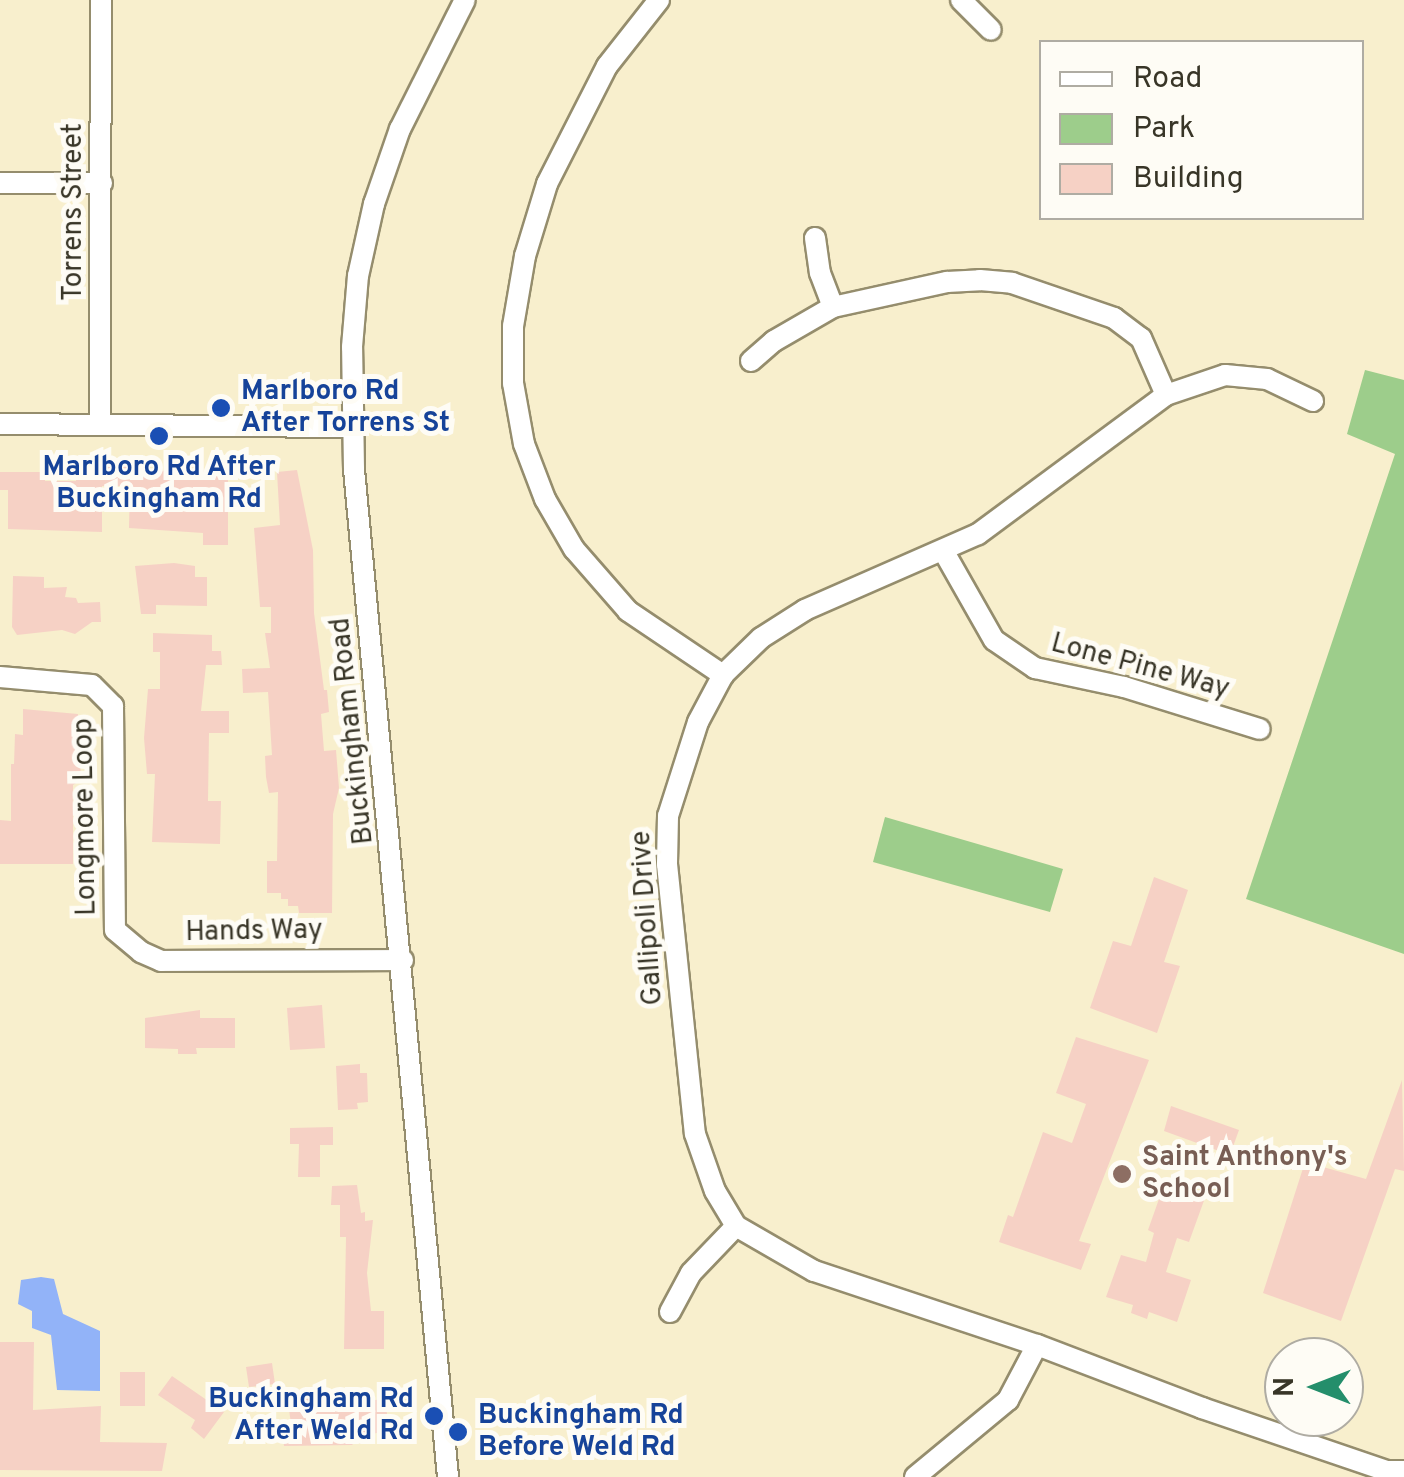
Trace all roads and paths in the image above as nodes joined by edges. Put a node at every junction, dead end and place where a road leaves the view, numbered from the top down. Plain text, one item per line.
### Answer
1 (101, 0) edge
2 (465, 0) edge
3 (660, 0) edge
4 (961, 0) edge
5 (991, 30) dead end
6 (0, 183) edge
7 (102, 183) junction
8 (815, 238) dead end
9 (833, 307) junction
10 (752, 361) dead end
11 (1166, 395) junction
12 (1313, 401) dead end
13 (0, 424) edge
14 (100, 424) junction
15 (352, 427) junction
16 (944, 552) junction
17 (723, 675) junction
18 (0, 678) edge
19 (1260, 729) dead end
20 (116, 930) joint
21 (402, 960) junction
22 (736, 1226) junction
23 (670, 1312) dead end
24 (1037, 1345) junction
25 (1310, 1444) junction
26 (1404, 1472) edge
27 (448, 1477) edge
28 (915, 1477) edge
29 (1368, 1477) edge

1 - 7 street, Torrens Street
2 - 15 street, Buckingham Road
3 - 17 street
4 - 5 street
6 - 7 street
7 - 14 street, Torrens Street
8 - 9 street
9 - 10 street
9 - 11 street
11 - 12 street, Gallipoli Drive
11 - 16 street, Gallipoli Drive
13 - 14 street
14 - 15 street
15 - 21 street, Buckingham Road
16 - 17 street, Gallipoli Drive
16 - 19 street, Lone Pine Way
17 - 22 street, Gallipoli Drive
18 - 20 street, Longmore Loop
20 - 21 street, Hands Way
21 - 27 street, Buckingham Road
22 - 23 street
22 - 24 street
24 - 25 street
24 - 28 street
25 - 26 street
25 - 29 street

